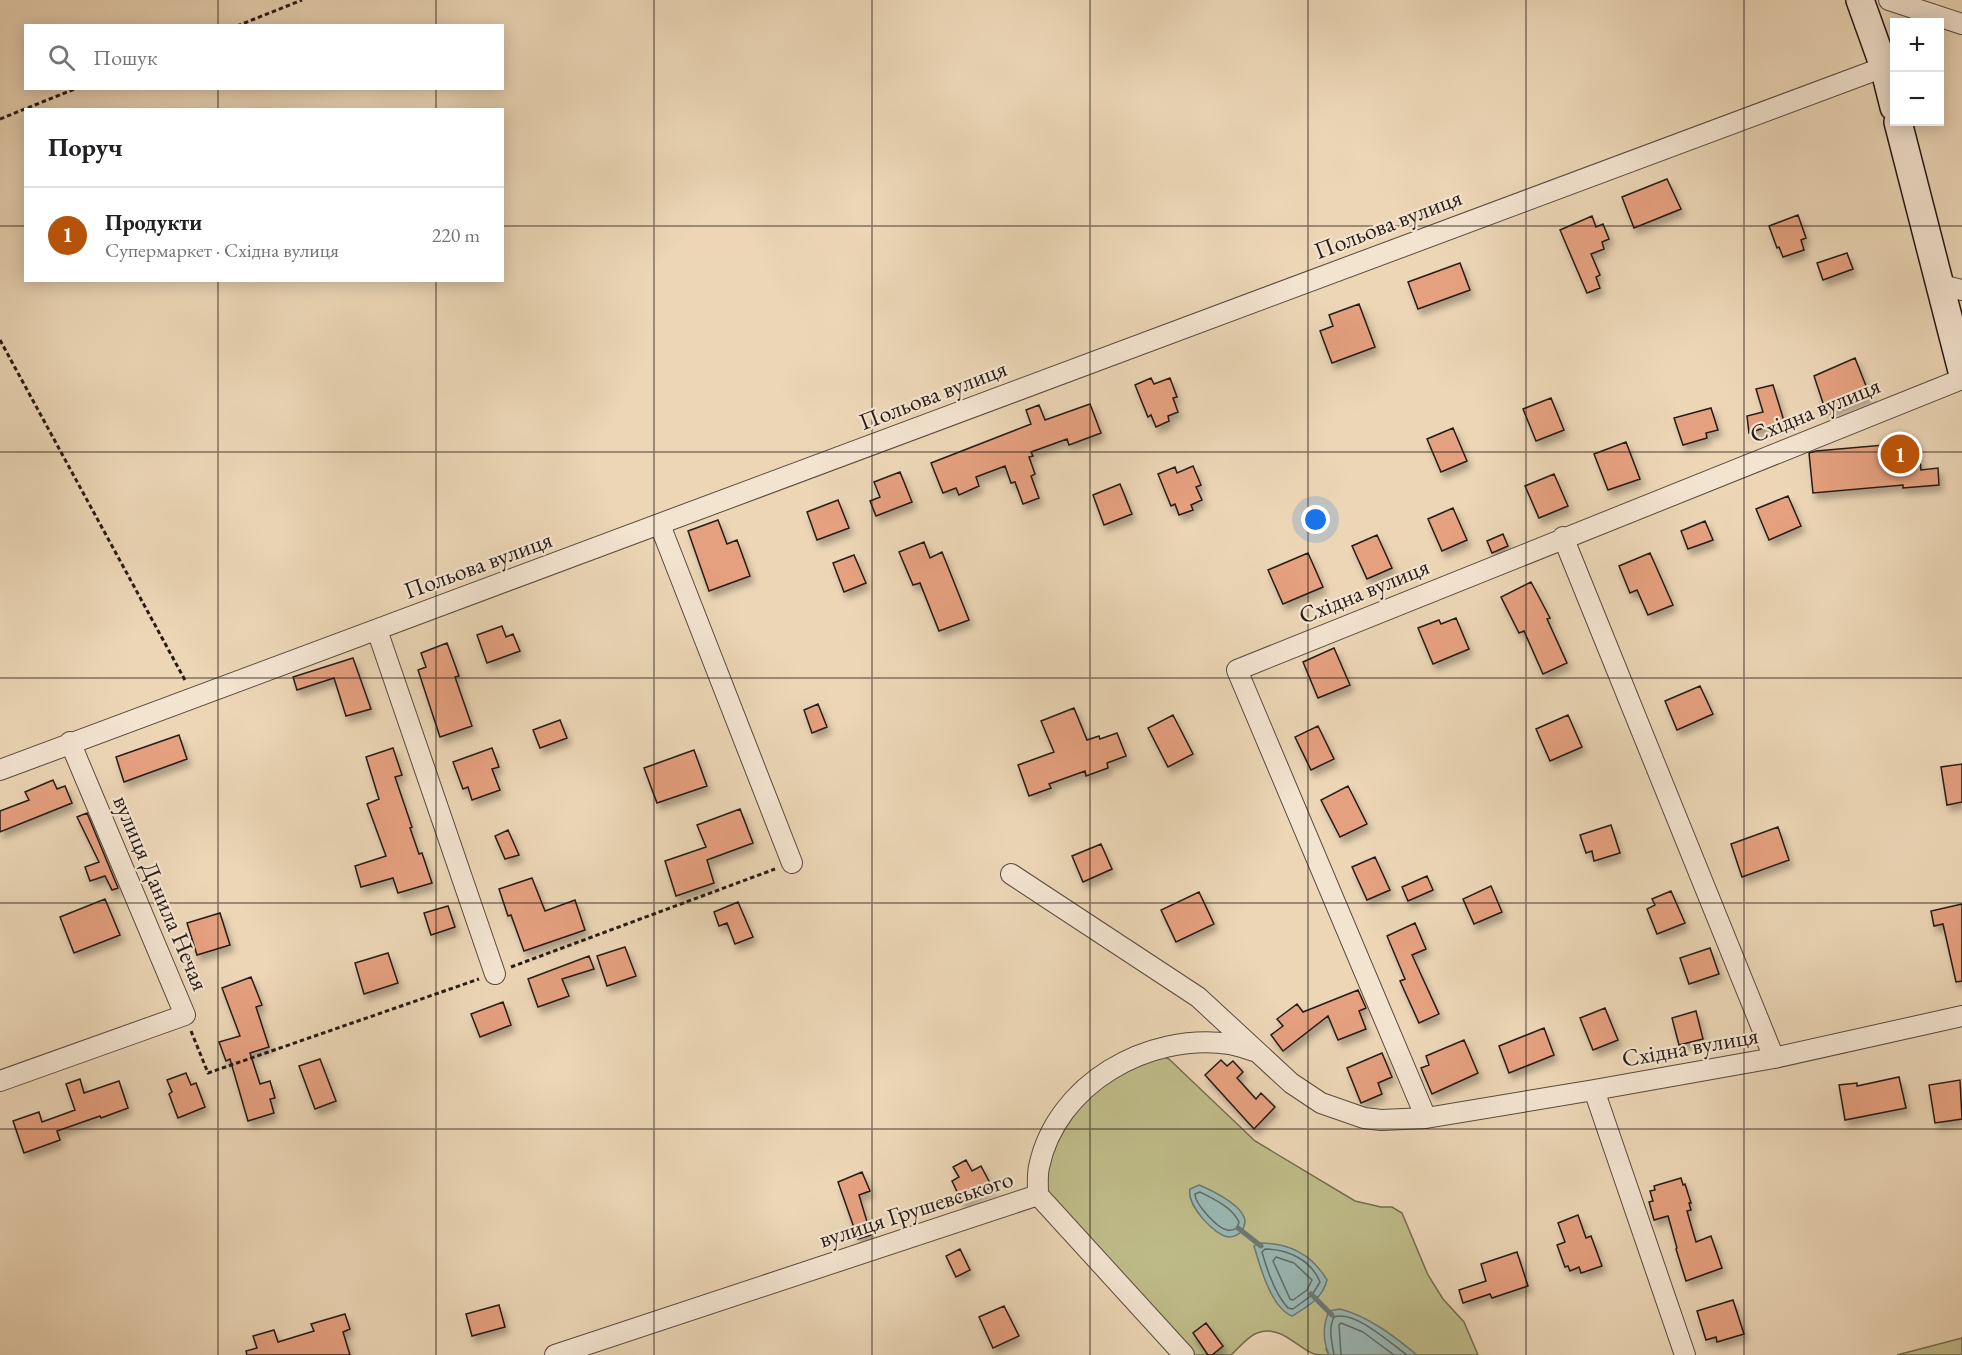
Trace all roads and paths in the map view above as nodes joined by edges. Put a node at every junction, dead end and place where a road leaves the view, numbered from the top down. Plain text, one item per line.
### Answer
1 (302, 0) edge
2 (1860, 0) edge
3 (1889, 0) edge
4 (242, 24) edge
5 (1962, 24) edge
6 (1884, 67) junction
7 (72, 90) edge
8 (1890, 91) edge
9 (27, 108) edge
10 (24, 109) edge
11 (0, 119) edge
12 (1899, 126) edge
13 (1951, 287) edge
14 (0, 340) edge
15 (1962, 371) edge
16 (1962, 379) edge
17 (660, 525) junction
18 (1563, 537) junction
19 (376, 630) junction
20 (194, 697) junction
21 (70, 742) junction
22 (0, 770) edge
23 (792, 863) joint
24 (1011, 874) dead end
25 (495, 974) junction
26 (185, 1015) junction
27 (1962, 1016) edge
28 (1257, 1052) junction
29 (1774, 1058) junction
30 (0, 1081) edge
31 (1594, 1090) junction
32 (1426, 1118) junction
33 (1038, 1195) junction
34 (555, 1355) edge
35 (1184, 1355) edge
36 (1685, 1355) edge

1 - 4 path
2 - 6 main road
3 - 5 street
6 - 8 main road
6 - 17 street, Польова вулиця
7 - 9 path
10 - 11 path
12 - 13 main road
13 - 15 main road
14 - 20 path
16 - 18 street, Східна вулиця
17 - 19 street, Польова вулиця
17 - 23 street
18 - 29 street
18 - 32 street, Східна вулиця
19 - 20 street, Польова вулиця
19 - 25 street
20 - 21 street, Польова вулиця
21 - 22 street, Польова вулиця
21 - 26 street, вулиця Данила Нечая
23 - 25 path
24 - 28 street, Східна вулиця
25 - 26 path
26 - 30 street, вулиця Данила Нечая
27 - 29 street, Східна вулиця
28 - 32 street, Східна вулиця
28 - 33 street, вулиця Грушевського
29 - 31 street, Східна вулиця
31 - 32 street, Східна вулиця
31 - 36 street
33 - 34 street, вулиця Грушевського
33 - 35 street

